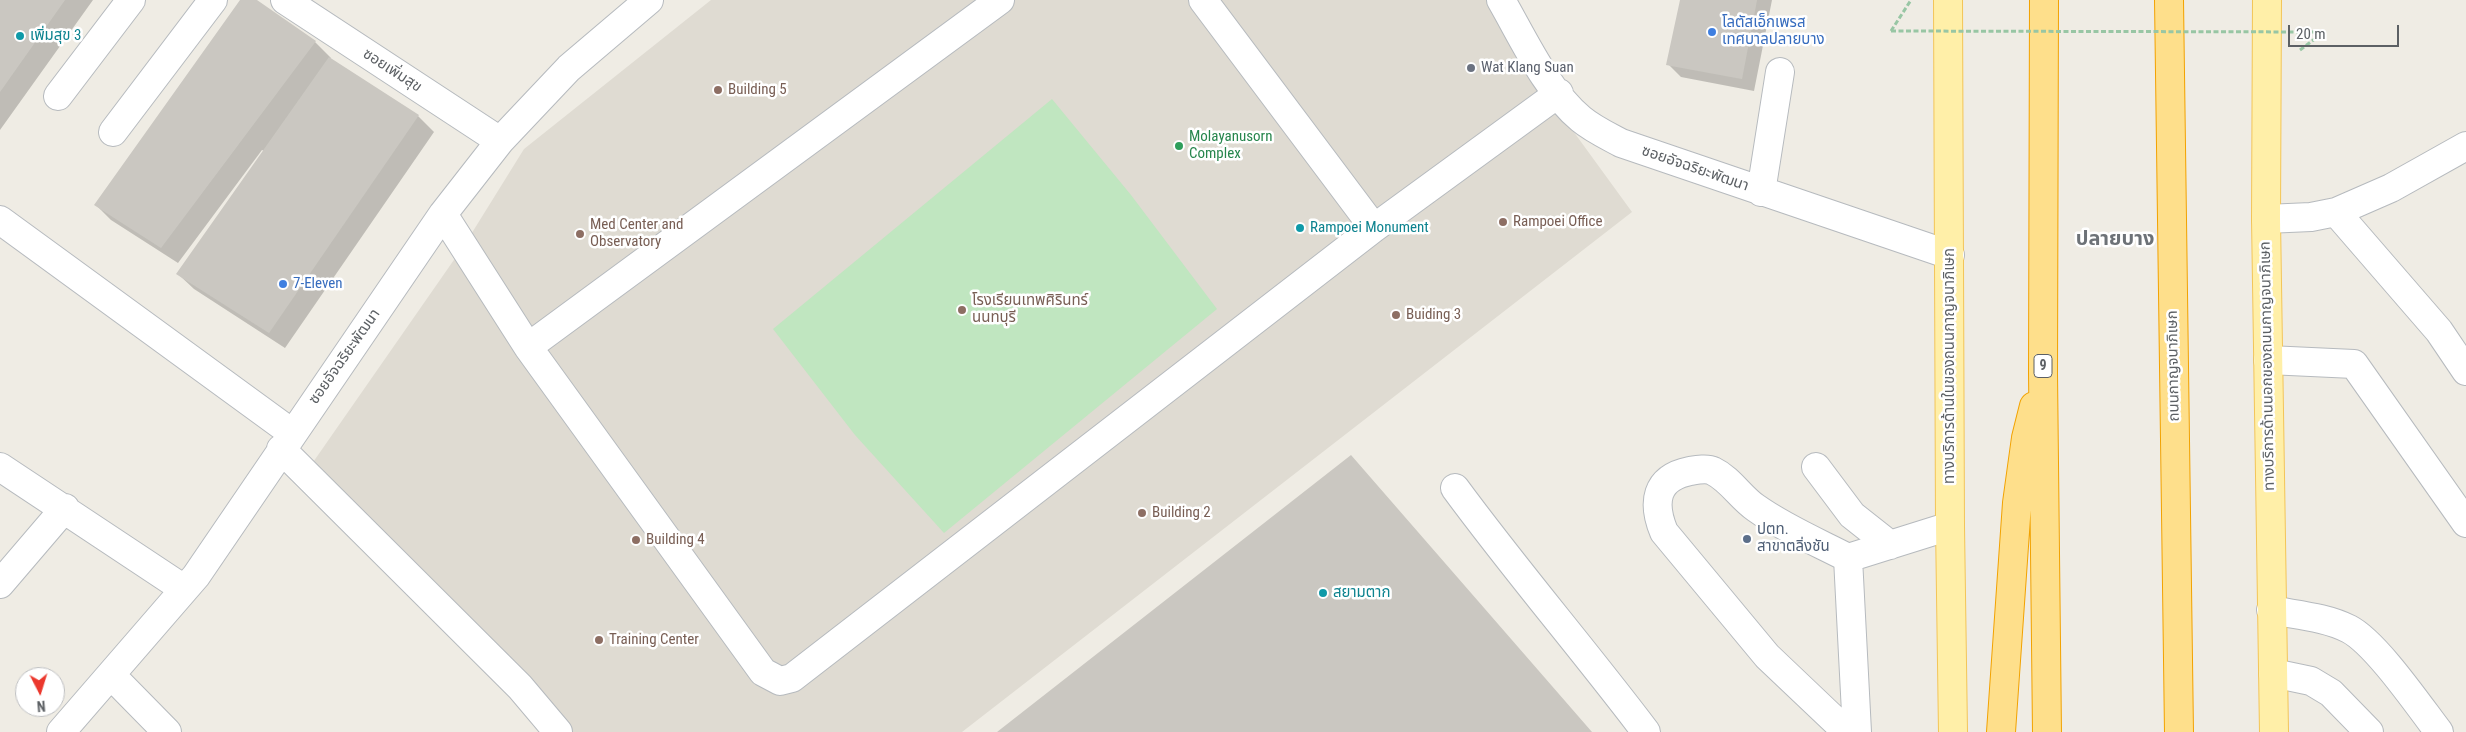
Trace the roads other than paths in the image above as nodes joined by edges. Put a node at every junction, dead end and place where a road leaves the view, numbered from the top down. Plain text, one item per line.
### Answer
1 (131, 0) edge
2 (213, 0) edge
3 (285, 0) edge
4 (649, 0) edge
5 (1000, 0) edge
6 (1203, 0) edge
7 (1501, 0) edge
8 (1948, 0) edge
9 (2044, 0) edge
10 (2169, 0) edge
11 (2267, 0) edge
12 (1780, 72) dead end
13 (1559, 93) junction
14 (58, 96) dead end
15 (113, 132) dead end
16 (500, 141) junction
17 (2466, 146) edge
18 (1760, 192) junction
19 (2336, 212) junction
20 (443, 214) junction
21 (2266, 219) junction
22 (0, 220) edge
23 (1374, 228) junction
24 (1950, 255) junction
25 (528, 347) junction
26 (2268, 360) junction
27 (2466, 371) edge
28 (2043, 373) junction
29 (286, 441) junction
30 (0, 467) edge
31 (1816, 467) dead end
32 (1455, 488) dead end
33 (65, 508) junction
34 (2466, 523) edge
35 (1950, 526) junction
36 (1890, 545) junction
37 (1848, 558) junction
38 (0, 584) edge
39 (184, 588) junction
40 (2271, 610) junction
41 (2273, 673) junction
42 (111, 676) junction
43 (61, 732) edge
44 (167, 732) edge
45 (558, 732) edge
46 (1646, 732) edge
47 (1847, 732) edge
48 (1857, 732) edge
49 (1954, 732) edge
50 (2001, 732) edge
51 (2047, 732) edge
52 (2179, 732) edge
53 (2274, 732) edge
54 (2369, 732) edge
55 (2440, 732) edge

1 - 14 street
2 - 15 street
3 - 16 street, ซอยเพิ่มสุข
4 - 16 street, ซอยอัจฉริยะพัฒนา
5 - 25 street
6 - 23 street
7 - 13 street, ซอยอัจฉริยะพัฒนา
8 - 24 main road, ทางบริการด้านในของถนนกาญจนาภิเษก
9 - 28 highway, 9
10 - 52 highway, ถนนกาญจนาภิเษก
11 - 21 main road, ทางบริการด้านนอกของถนนกาญจนาภิเษก
12 - 18 street
13 - 18 street, ซอยอัจฉริยะพัฒนา
13 - 23 street
16 - 20 street, ซอยอัจฉริยะพัฒนา
17 - 19 street
18 - 24 street, ซอยอัจฉริยะพัฒนา
19 - 21 street
19 - 27 street
20 - 25 street
20 - 29 street, ซอยอัจฉริยะพัฒนา
21 - 26 main road, ทางบริการด้านนอกของถนนกาญจนาภิเษก
22 - 29 street
23 - 25 street
24 - 35 main road, ทางบริการด้านในของถนนกาญจนาภิเษก
26 - 34 street
26 - 40 main road, ทางบริการด้านนอกของถนนกาญจนาภิเษก
28 - 50 highway
28 - 51 highway, 9
29 - 39 street, ซอยอัจฉริยะพัฒนา
29 - 45 street
30 - 33 street
31 - 36 street
32 - 46 street
33 - 38 street
33 - 39 street
35 - 36 street
35 - 49 main road, ทางบริการด้านในของถนนกาญจนาภิเษก
36 - 37 street
37 - 47 street
37 - 48 street
39 - 42 street, ซอยอัจฉริยะพัฒนา
40 - 41 main road, ทางบริการด้านนอกของถนนกาญจนาภิเษก
40 - 55 street
41 - 53 main road, ทางบริการด้านนอกของถนนกาญจนาภิเษก
41 - 54 street
42 - 43 street, ซอยอัจฉริยะพัฒนา
42 - 44 street

